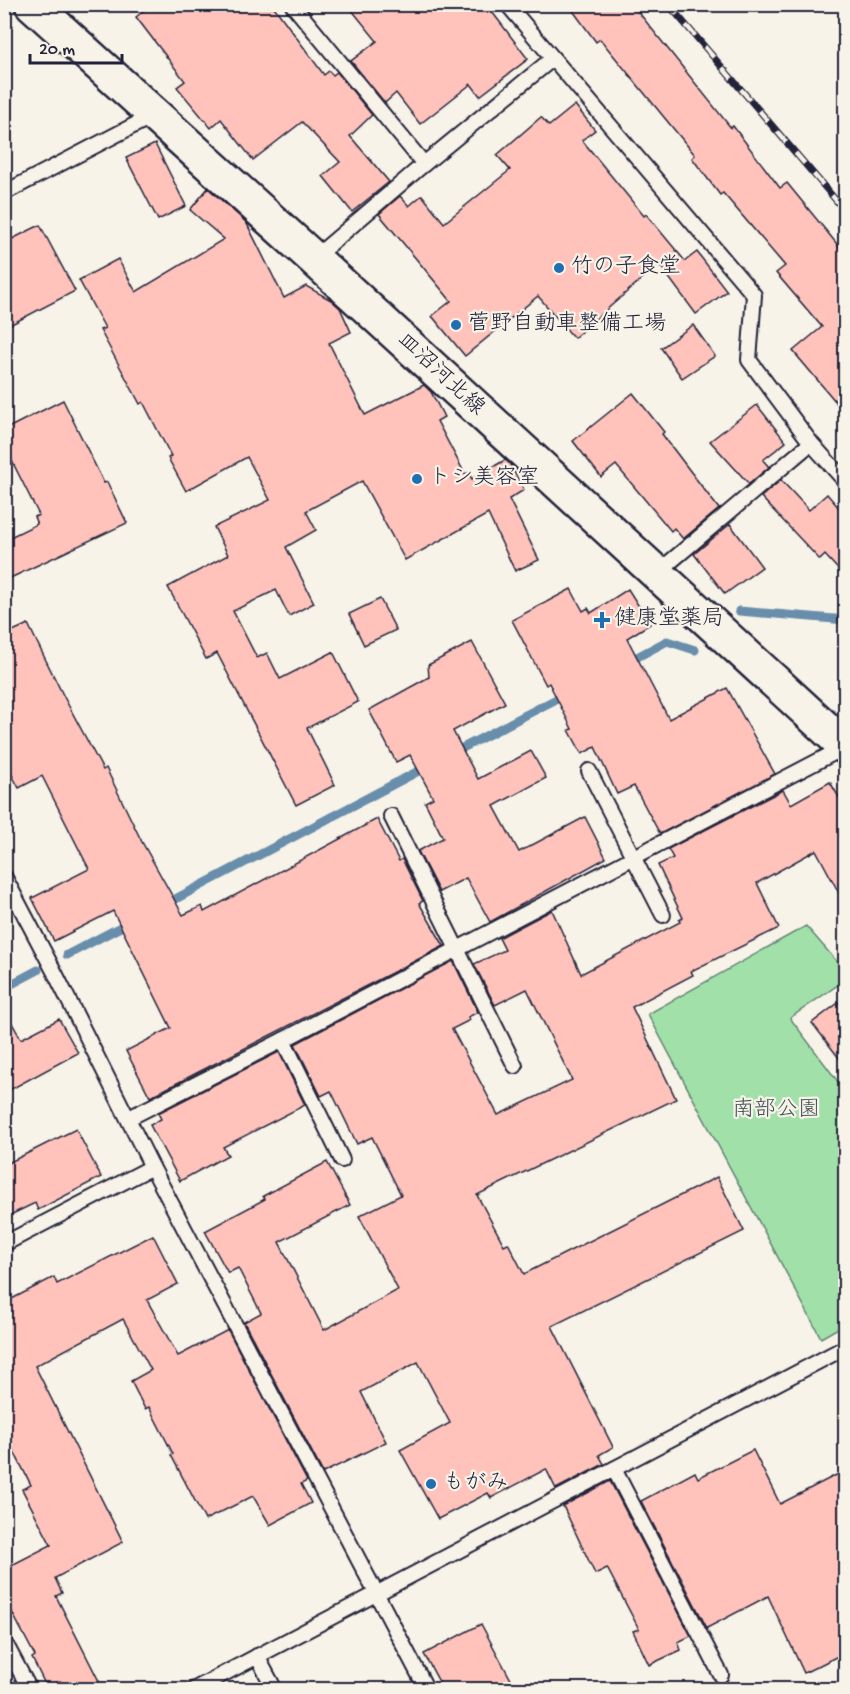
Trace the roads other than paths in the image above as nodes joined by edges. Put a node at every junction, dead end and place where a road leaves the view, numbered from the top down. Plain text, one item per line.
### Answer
1 (32, 4) edge
2 (292, 4) edge
3 (507, 4) edge
4 (552, 59) junction
5 (155, 114) junction
6 (424, 164) junction
7 (4, 193) edge
8 (314, 258) junction
9 (811, 442) junction
10 (846, 482) edge
11 (656, 574) junction
12 (845, 747) edge
13 (589, 771) dead end
14 (391, 816) dead end
15 (633, 857) junction
16 (4, 876) edge
17 (663, 915) dead end
18 (458, 949) junction
19 (283, 1040) junction
20 (515, 1066) dead end
21 (129, 1118) junction
22 (342, 1160) dead end
23 (152, 1167) junction
24 (4, 1244) edge
25 (846, 1347) edge
26 (614, 1469) junction
27 (376, 1594) junction
28 (4, 1641) edge
29 (257, 1656) junction
30 (721, 1675) dead end
31 (30, 1689) edge
32 (193, 1689) edge
33 (275, 1689) edge
34 (427, 1689) edge

1 - 5 main road, 皿沼河北線
2 - 6 lane
3 - 4 lane
4 - 6 lane
4 - 9 lane
5 - 7 lane
5 - 8 main road, 皿沼河北線
6 - 8 lane
8 - 11 main road, 皿沼河北線
9 - 10 lane
9 - 11 lane
11 - 12 main road, 皿沼河北線
12 - 15 lane
13 - 15 lane
14 - 18 lane
15 - 17 lane
15 - 18 lane
16 - 21 lane
18 - 19 lane
18 - 20 lane
19 - 21 lane
19 - 22 lane
21 - 23 lane
23 - 24 lane
23 - 27 lane
25 - 26 lane
26 - 27 lane
26 - 30 lane
27 - 29 lane
27 - 34 lane
28 - 31 lane
29 - 32 lane
29 - 33 lane

